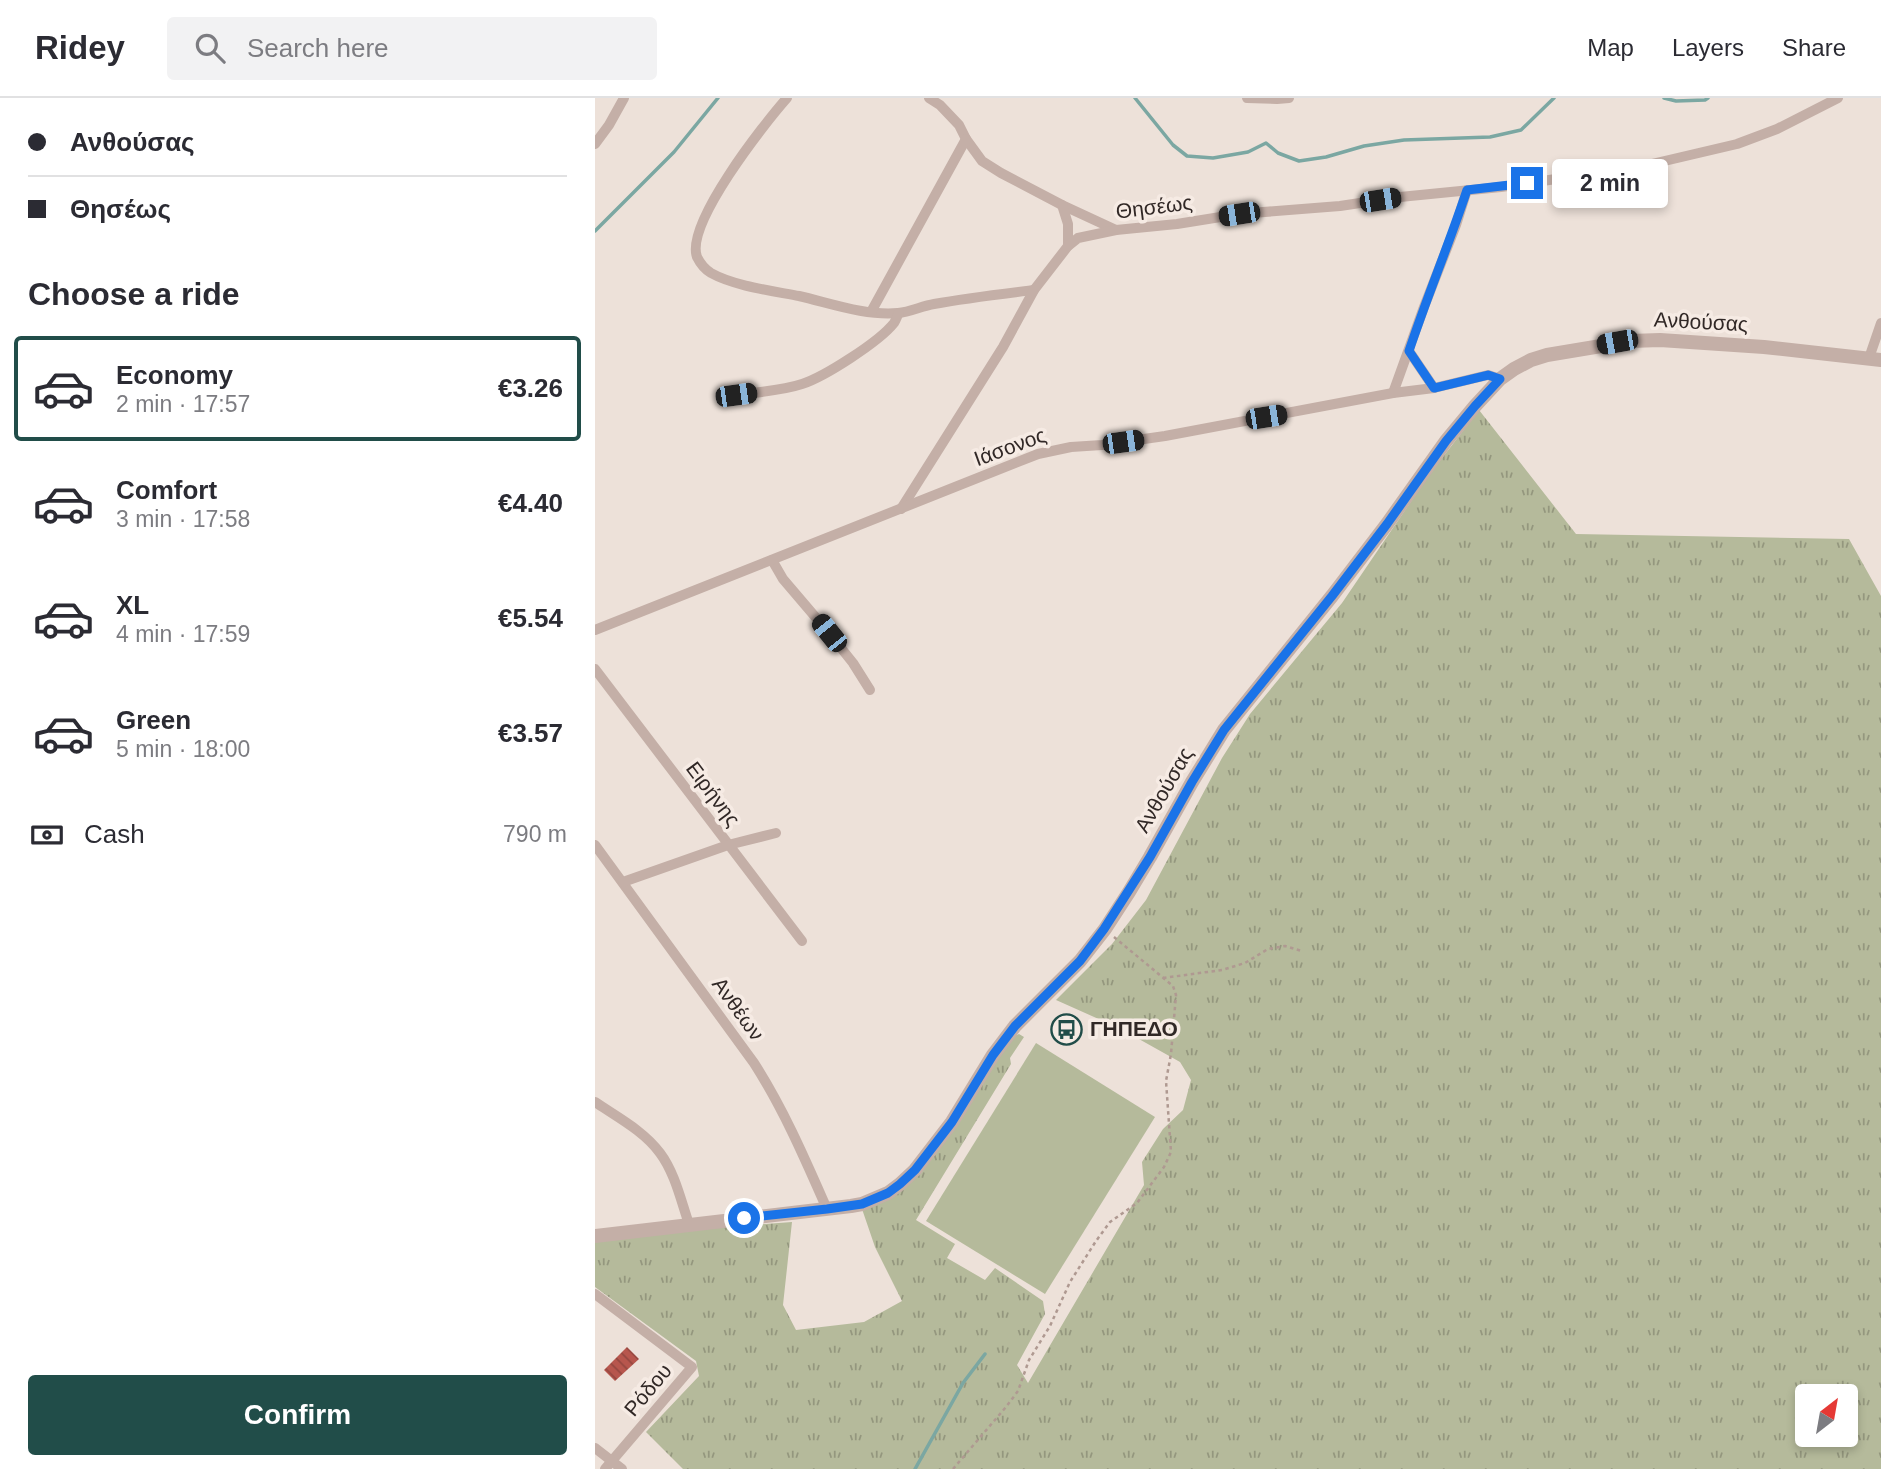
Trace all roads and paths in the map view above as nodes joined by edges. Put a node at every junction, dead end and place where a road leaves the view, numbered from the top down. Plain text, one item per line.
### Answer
1 (624, 98) edge
2 (787, 98) edge
3 (929, 98) edge
4 (1247, 98) edge
5 (1289, 98) edge
6 (1838, 98) edge
7 (966, 139) junction
8 (595, 144) edge
9 (1467, 190) junction
10 (1062, 205) junction
11 (1116, 230) junction
12 (1067, 246) junction
13 (1034, 290) junction
14 (871, 312) junction
15 (899, 313) junction
16 (1881, 323) edge
17 (1409, 351) junction
18 (1875, 359) edge
19 (1500, 379) junction
20 (1434, 388) junction
21 (1393, 393) junction
22 (736, 395) dead end
23 (901, 509) junction
24 (772, 560) junction
25 (595, 630) edge
26 (595, 669) edge
27 (870, 690) dead end
28 (776, 833) dead end
29 (595, 845) edge
30 (728, 845) junction
31 (623, 882) junction
32 (1104, 929) junction
33 (802, 941) dead end
34 (1302, 951) dead end
35 (1163, 978) junction
36 (595, 1102) edge
37 (827, 1209) junction
38 (689, 1224) junction
39 (595, 1236) edge
40 (595, 1294) edge
41 (595, 1448) edge
42 (609, 1465) edge
43 (622, 1469) edge
44 (953, 1469) edge

1 - 8 street
2 - 14 street
3 - 7 street
4 - 5 street
6 - 9 street, Θησέως
7 - 10 street
7 - 14 street
9 - 11 street, Θησέως
9 - 17 street
10 - 11 street
10 - 12 street
11 - 12 street, Θησέως
12 - 13 street
13 - 15 street
13 - 23 street
14 - 15 street
15 - 22 street
16 - 18 street
17 - 20 street
17 - 21 street
18 - 19 street, Ανθούσας
19 - 20 street, Ιάσονος
19 - 32 street, Ανθούσας
20 - 21 street, Ιάσονος
21 - 23 street, Ιάσονος
23 - 24 street, Ιάσονος
24 - 25 street, Ιάσονος
24 - 27 street
26 - 30 street, Ειρήνης
28 - 30 street
29 - 31 street, Ανθέων
30 - 31 street
30 - 33 street, Ειρήνης
31 - 37 street, Ανθέων
32 - 35 path
32 - 37 street, Ανθούσας
34 - 35 path
35 - 44 path
36 - 38 street
37 - 38 street, Ανθούσας
38 - 39 street, Ανθούσας
40 - 42 street, Ρόδου
41 - 42 street
42 - 43 street

